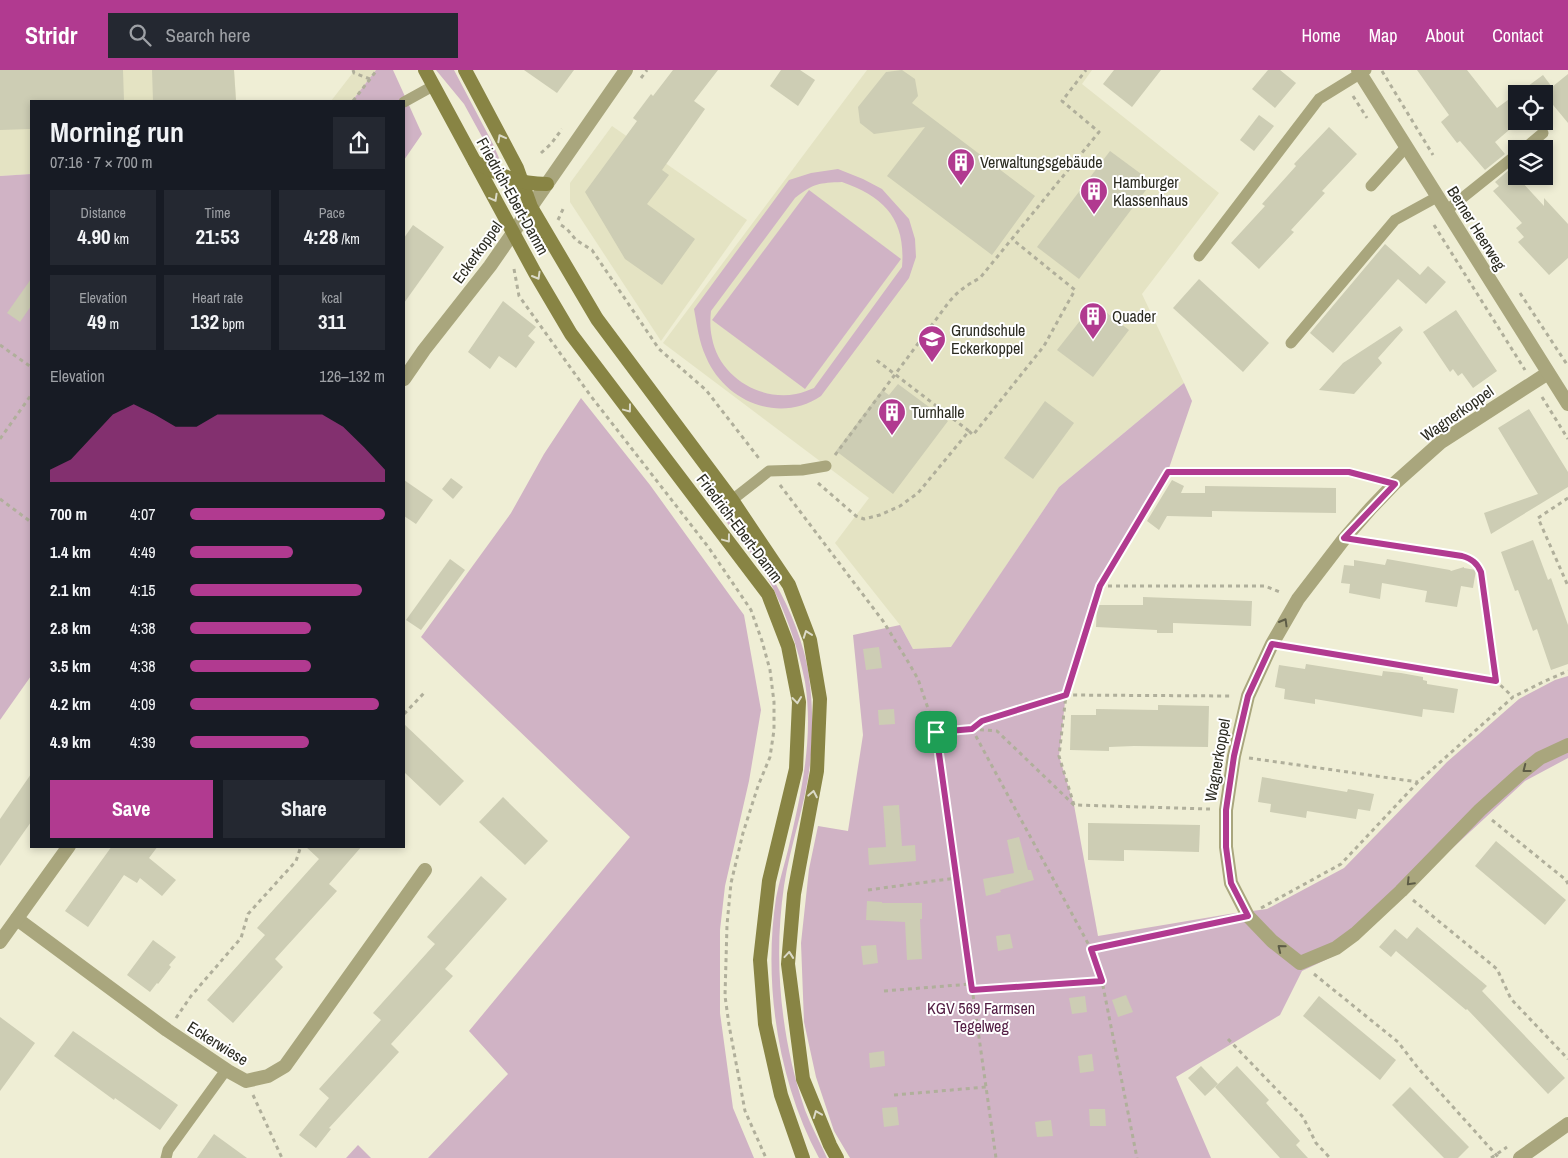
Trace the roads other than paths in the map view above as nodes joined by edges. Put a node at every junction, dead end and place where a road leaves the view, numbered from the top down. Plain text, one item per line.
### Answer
1 (425, 70) edge
2 (465, 70) edge
3 (626, 70) edge
4 (1361, 71) edge
5 (433, 86) junction
6 (405, 101) edge
7 (1543, 133) dead end
8 (1535, 140) edge
9 (1406, 147) junction
10 (1508, 161) edge
11 (475, 162) junction
12 (521, 182) junction
13 (547, 184) junction
14 (1371, 186) dead end
15 (1437, 197) junction
16 (531, 207) junction
17 (1446, 211) junction
18 (513, 233) junction
19 (1199, 256) dead end
20 (1291, 343) dead end
21 (1548, 373) junction
22 (405, 378) edge
23 (1568, 404) edge
24 (826, 466) road end
25 (732, 500) junction
26 (1568, 745) edge
27 (68, 848) edge
28 (425, 870) dead end
29 (17, 919) junction
30 (0, 942) edge
31 (226, 1070) junction
32 (1568, 1124) edge
33 (166, 1158) edge
34 (803, 1158) edge
35 (837, 1158) edge
36 (1520, 1158) edge

1 - 5 main road, Friedrich-Ebert-Damm
12 -> 2 main road, Friedrich-Ebert-Damm
3 - 13 street, Eckerkoppel
4 - 9 street, Berner Heerweg
4 - 19 lane
5 - 6 lane
5 - 11 main road, Friedrich-Ebert-Damm
7 - 8 lane
9 - 14 lane
9 - 15 street, Berner Heerweg
10 - 17 lane
11 - 12 main road
11 -> 18 main road, Friedrich-Ebert-Damm
12 - 13 main road
12 - 16 main road, Friedrich-Ebert-Damm
13 - 16 street, Eckerkoppel
15 - 17 street, Berner Heerweg
15 - 20 lane
16 - 18 street, Eckerkoppel
16 - 25 main road, Friedrich-Ebert-Damm
17 - 21 street, Berner Heerweg
18 - 22 street, Eckerkoppel
18 -> 34 main road, Friedrich-Ebert-Damm
21 - 23 street, Berner Heerweg
26 -> 21 street, Wagnerkoppel
24 - 25 lane
35 -> 25 main road, Friedrich-Ebert-Damm
27 - 29 street
28 - 31 street, Eckerwiese
29 - 30 street
29 - 31 street, Eckerwiese
31 - 33 lane
32 - 36 street

